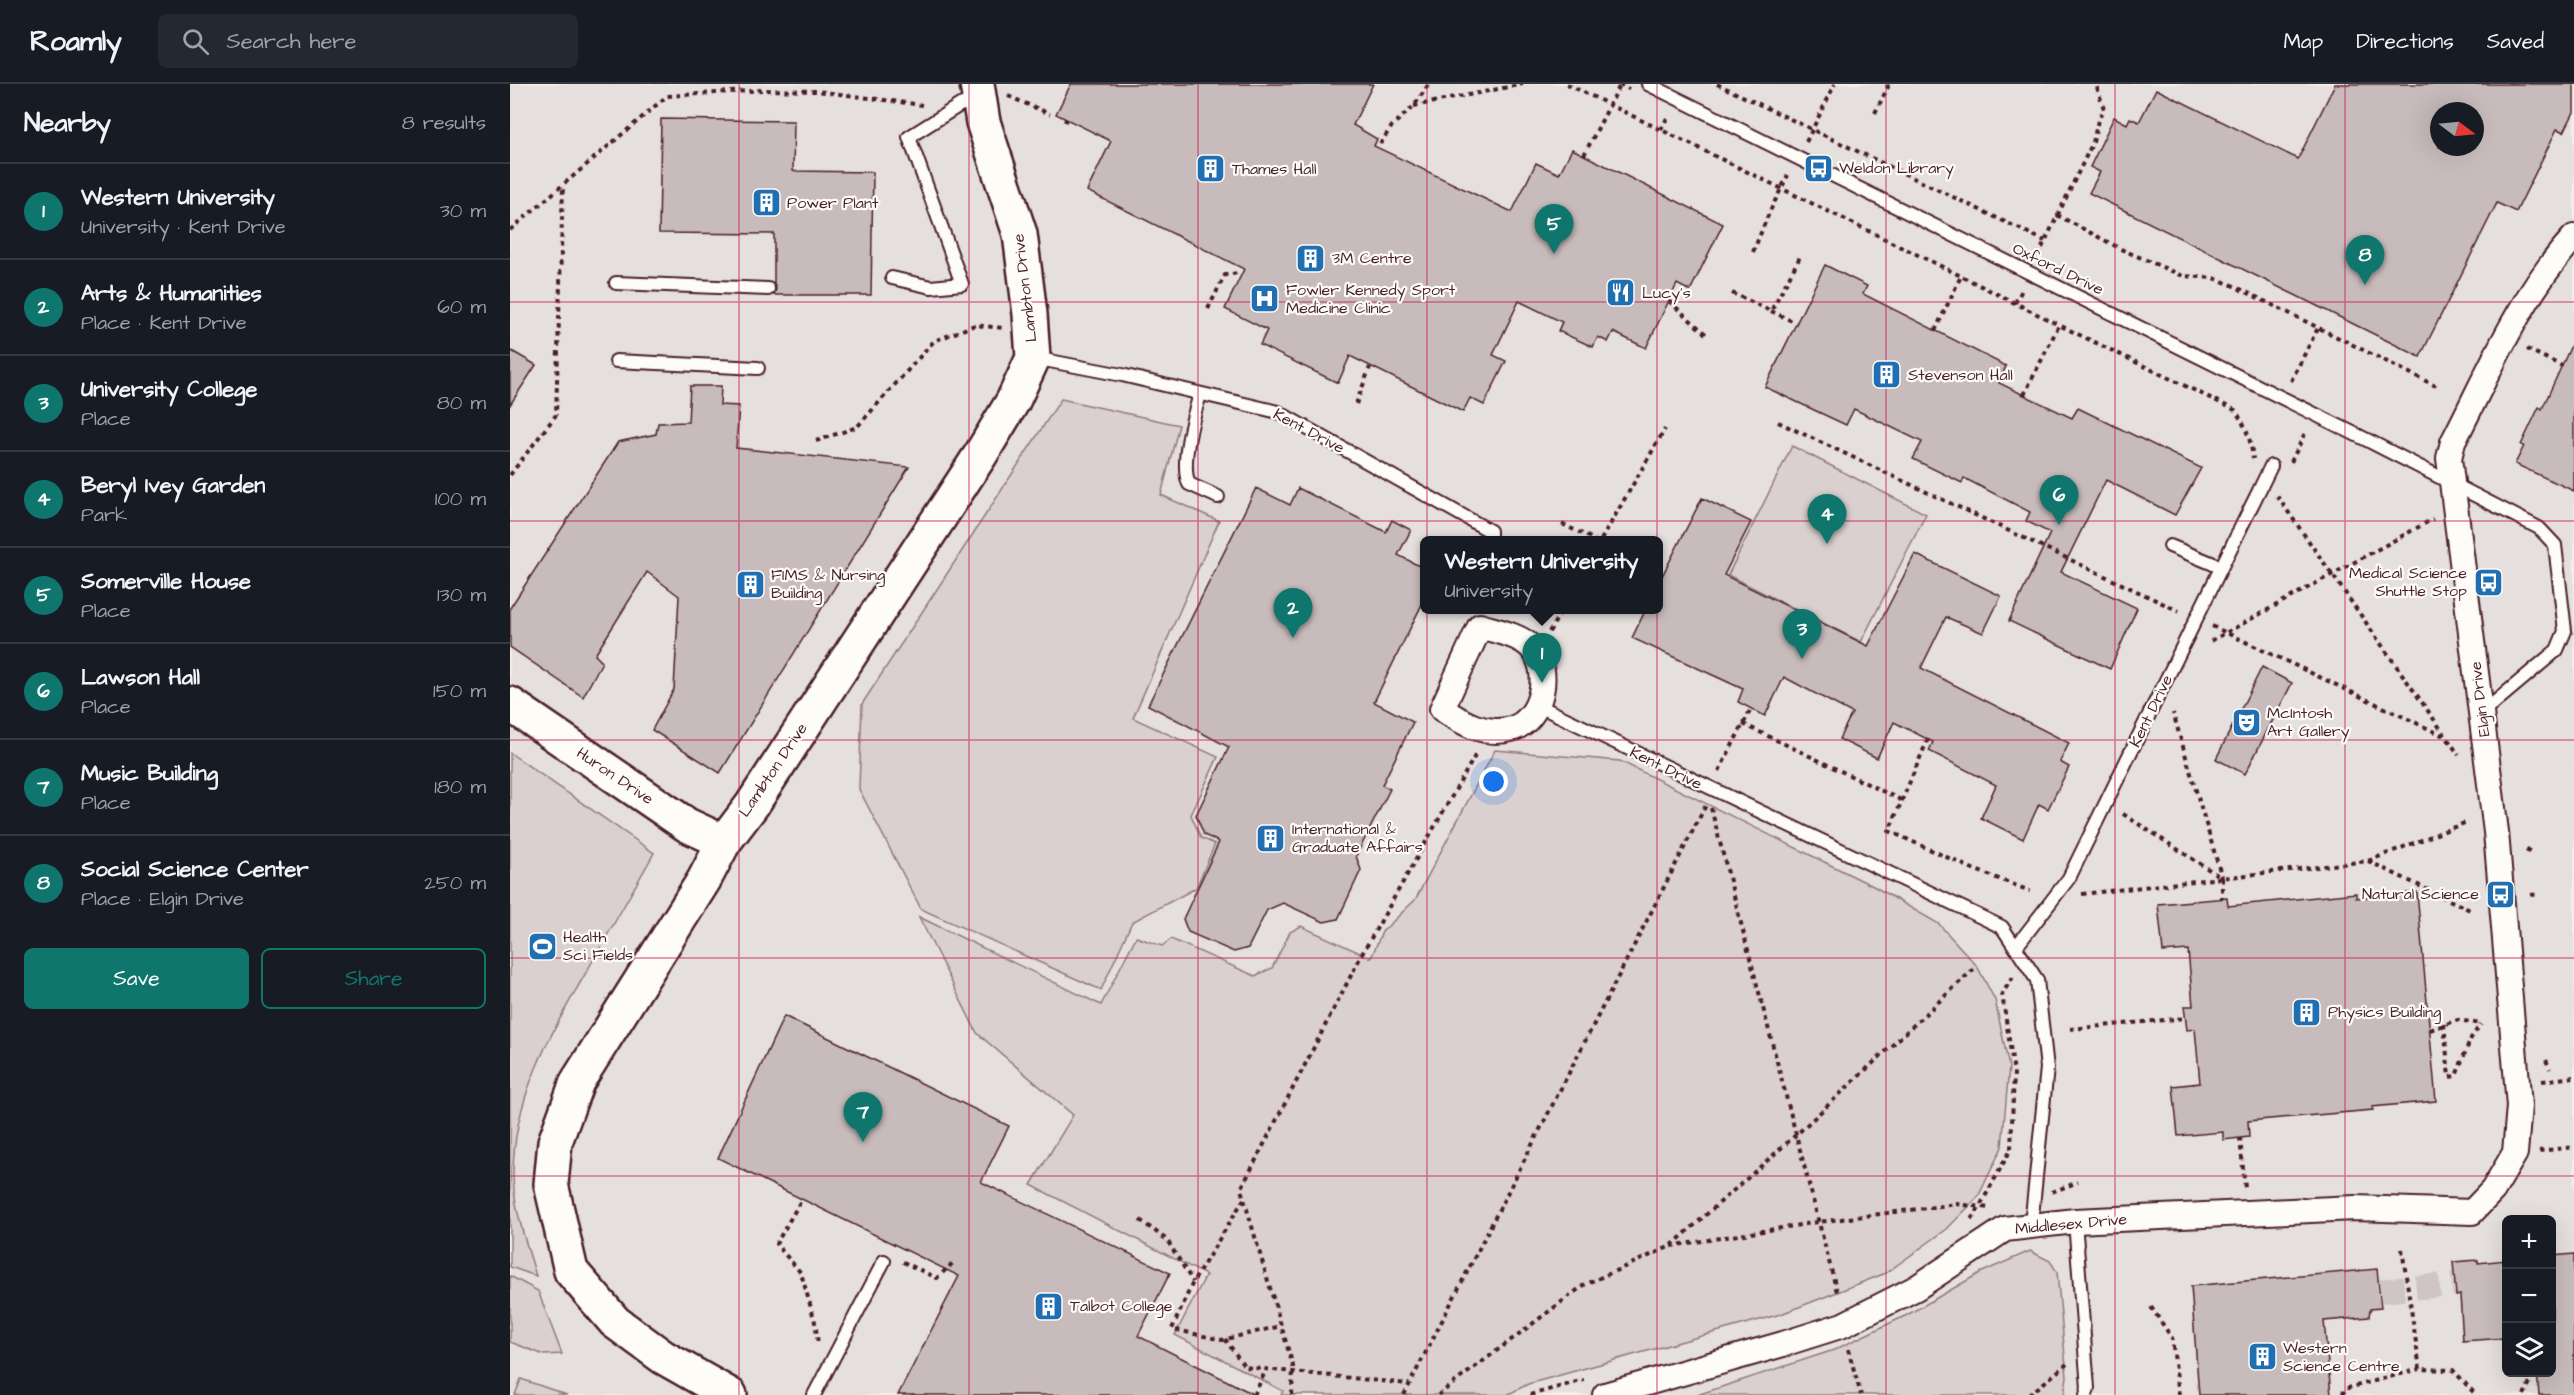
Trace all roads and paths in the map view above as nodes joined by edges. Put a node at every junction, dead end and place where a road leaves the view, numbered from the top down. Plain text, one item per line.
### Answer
1 (1429, 84) edge
2 (1522, 84) edge
3 (1567, 84) edge
4 (1620, 84) edge
5 (1648, 84) edge
6 (1717, 84) edge
7 (1887, 84) edge
8 (2096, 84) edge
9 (986, 92) edge
10 (1609, 105) junction
11 (927, 106) dead end
12 (1414, 106) junction
13 (1875, 113) dead end
14 (1050, 114) dead end
15 (1380, 144) dead end
16 (1584, 155) dead end
17 (563, 186) junction
18 (1769, 213) dead end
19 (2057, 215) junction
20 (510, 230) edge
21 (2574, 237) edge
22 (2045, 241) junction
23 (1753, 252) dead end
24 (1801, 255) dead end
25 (2036, 262) dead end
26 (1238, 273) dead end
27 (1961, 276) junction
28 (892, 278) dead end
29 (616, 283) dead end
30 (768, 289) dead end
31 (1732, 293) dead end
32 (1669, 301) dead end
33 (1208, 309) dead end
34 (1772, 312) junction
35 (1796, 323) dead end
36 (2059, 325) junction
37 (2318, 328) junction
38 (1935, 331) dead end
39 (1709, 337) dead end
40 (2506, 338) junction
41 (1032, 344) junction
42 (616, 361) dead end
43 (2562, 366) dead end
44 (1370, 367) dead end
45 (758, 368) dead end
46 (2436, 386) dead end
47 (2286, 391) dead end
48 (1200, 395) junction
49 (2024, 395) dead end
50 (1356, 404) dead end
51 (1778, 422) dead end
52 (2311, 423) dead end
53 (1665, 429) dead end
54 (816, 441) dead end
55 (2251, 445) junction
56 (2258, 445) dead end
57 (2253, 465) dead end
58 (2271, 466) dead end
59 (2288, 468) dead end
60 (510, 475) edge
61 (2454, 483) junction
62 (1218, 497) dead end
63 (2270, 503) dead end
64 (2442, 514) dead end
65 (1563, 524) dead end
66 (1490, 536) edge
67 (1587, 536) edge
68 (1603, 536) edge
69 (2170, 546) dead end
70 (2222, 567) junction
71 (2331, 574) junction
72 (1482, 618) edge
73 (2196, 619) junction
74 (2227, 633) junction
75 (2211, 640) dead end
76 (510, 704) edge
77 (1536, 705) junction
78 (1751, 709) dead end
79 (2173, 712) dead end
80 (2481, 714) junction
81 (1743, 724) junction
82 (1491, 731) junction
83 (2447, 738) junction
84 (1928, 739) dead end
85 (2460, 756) dead end
86 (1722, 764) dead end
87 (1903, 801) junction
88 (2123, 814) dead end
89 (2467, 822) dead end
90 (724, 842) junction
91 (2530, 847) dead end
92 (2527, 853) dead end
93 (2368, 861) junction
94 (2222, 878) junction
95 (2030, 891) dead end
96 (2082, 894) dead end
97 (2539, 894) dead end
98 (2531, 895) dead end
99 (2222, 898) dead end
100 (2472, 911) dead end
101 (2016, 947) junction
102 (2024, 960) junction
103 (1977, 966) dead end
104 (2186, 1018) dead end
105 (2458, 1020) dead end
106 (2444, 1024) junction
107 (2481, 1024) dead end
108 (2070, 1029) dead end
109 (2430, 1029) dead end
110 (2546, 1060) dead end
111 (2550, 1069) dead end
112 (1797, 1134) junction
113 (2240, 1138) dead end
114 (2574, 1147) edge
115 (2515, 1153) junction
116 (2078, 1182) dead end
117 (2245, 1189) dead end
118 (2493, 1190) joint
119 (1244, 1198) junction
120 (2033, 1199) junction
121 (800, 1202) dead end
122 (1980, 1206) junction
123 (1140, 1220) dead end
124 (2075, 1221) junction
125 (1818, 1222) junction
126 (1966, 1222) dead end
127 (2031, 1226) junction
128 (1671, 1246) junction
129 (2402, 1249) dead end
130 (955, 1261) dead end
131 (884, 1262) dead end
132 (897, 1270) dead end
133 (1193, 1282) junction
134 (1837, 1293) dead end
135 (2151, 1307) dead end
136 (1281, 1326) junction
137 (1225, 1339) junction
138 (1846, 1340) dead end
139 (2085, 1350) junction
140 (2420, 1369) junction
141 (1266, 1370) junction
142 (1293, 1373) junction
143 (1586, 1379) dead end
144 (822, 1380) junction
145 (2531, 1380) dead end
146 (1409, 1384) junction
147 (730, 1395) edge
148 (814, 1395) edge
149 (1254, 1395) edge
150 (1292, 1395) edge
151 (1404, 1395) edge
152 (1438, 1395) edge
153 (1530, 1395) edge
154 (1605, 1395) edge
155 (1861, 1395) edge
156 (2029, 1395) edge
157 (2086, 1395) edge
158 (2179, 1395) edge
159 (2343, 1395) edge
160 (2476, 1395) edge
161 (2524, 1395) edge

1 - 12 path
2 - 12 path
3 - 10 path
4 - 10 path
5 - 61 lane, Oxford Drive
6 - 22 path
7 - 13 path
8 - 19 path
9 - 14 path
9 - 28 lane
9 - 41 street, Lambton Drive
10 - 16 path
10 - 27 path
11 - 17 path
12 - 15 path
17 - 20 path
17 - 60 path
18 - 23 path
19 - 22 path
19 - 37 path
21 - 40 street, Elgin Drive
22 - 25 path
24 - 34 path
26 - 33 path
27 - 36 path
27 - 38 path
29 - 30 lane
31 - 34 path
32 - 39 path
34 - 35 path
36 - 49 path
36 - 55 path
37 - 46 path
37 - 47 path
40 - 43 path
40 - 61 street, Elgin Drive
41 - 48 lane, Kent Drive
41 - 54 path
41 - 90 street, Lambton Drive
42 - 45 lane
44 - 50 path
48 - 62 lane
48 - 66 lane, Kent Drive
51 - 73 path
52 - 59 path
53 - 68 path
55 - 56 path
55 - 57 path
58 - 70 lane, Kent Drive
61 - 80 street, Elgin Drive
61 - 80 lane, Oxford Drive
63 - 71 path
64 - 71 path
65 - 67 path
69 - 70 lane
70 - 73 lane, Kent Drive
71 - 74 path
71 - 83 path
72 - 77 street
72 - 82 street
73 - 74 path
73 - 101 lane, Kent Drive
74 - 75 path
74 - 83 path
76 - 90 street, Huron Drive
77 - 82 street
77 - 101 lane, Kent Drive
78 - 81 path
79 - 94 path
80 - 115 street, Elgin Drive
81 - 86 path
81 - 87 path
82 - 119 path
83 - 85 path
84 - 87 path
87 - 95 path
88 - 94 path
89 - 93 path
90 - 147 street, Lambton Drive
91 - 92 path
93 - 94 path
93 - 100 path
94 - 96 path
94 - 99 path
97 - 98 path
101 - 102 lane, Kent Drive
102 - 120 lane, Kent Drive
102 - 122 path
103 - 112 path
104 - 108 path
105 - 106 path
106 - 107 path
106 - 109 path
110 - 111 path
112 - 125 path
112 - 128 path
112 - 146 path
113 - 117 path
114 - 115 path
115 - 118 street, Elgin Drive
116 - 120 path
118 - 124 street, Middlesex Drive
119 - 133 path
119 - 136 path
120 - 122 path
120 - 127 lane, Kent Drive
121 - 144 path
122 - 125 path
122 - 126 path
123 - 133 path
124 - 127 street, Middlesex Drive
124 - 139 lane
125 - 128 path
125 - 134 path
127 - 154 street, Middlesex Drive
128 - 152 path
129 - 140 path
130 - 132 path
131 - 144 lane
133 - 137 path
135 - 158 path
136 - 137 path
136 - 142 path
137 - 141 path
138 - 155 path
139 - 156 path
139 - 157 lane
140 - 159 path
140 - 160 path
141 - 142 path
141 - 149 path
142 - 146 path
142 - 150 path
143 - 153 path
144 - 148 lane
145 - 161 path
146 - 151 path

